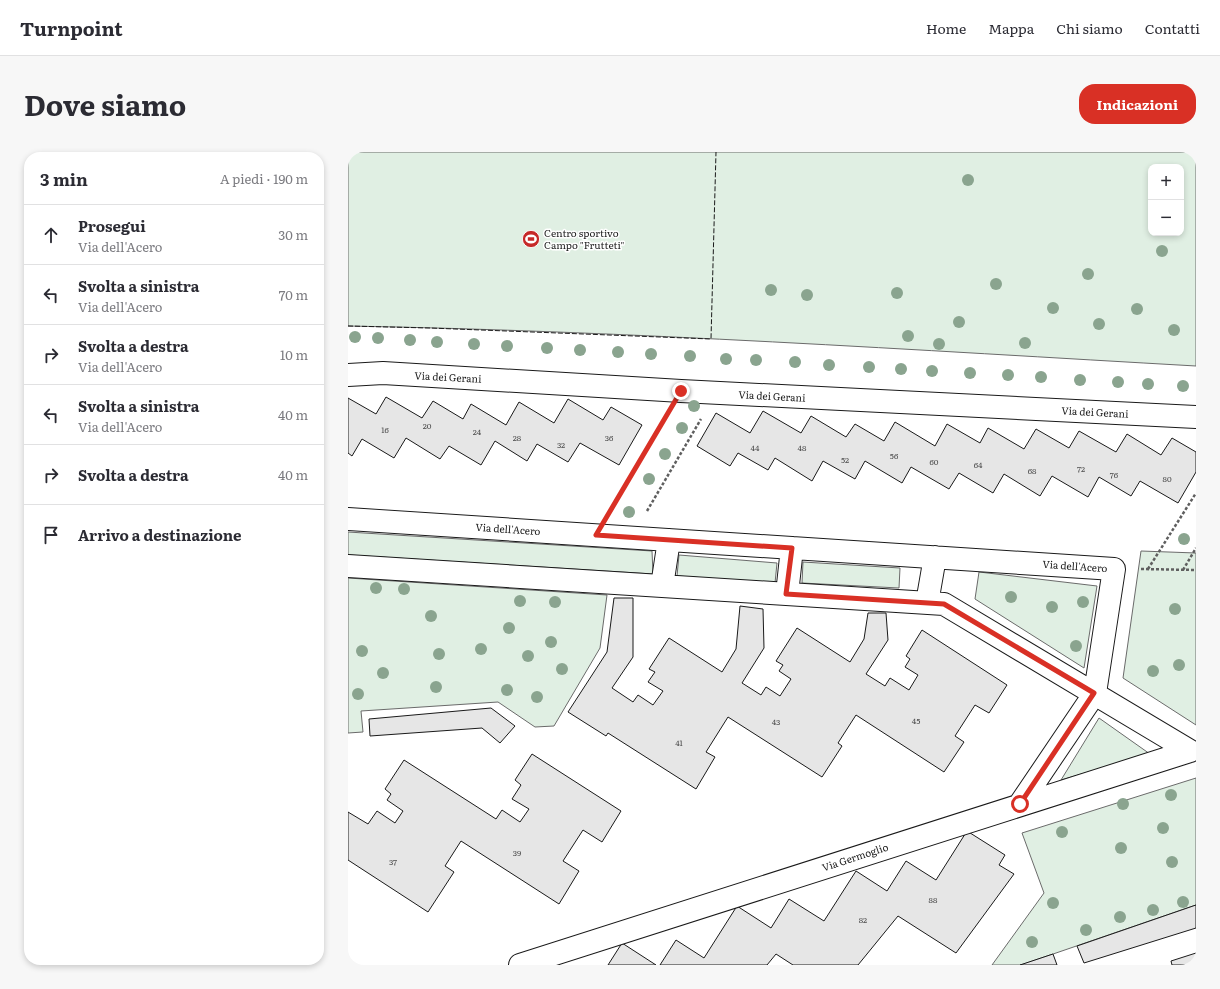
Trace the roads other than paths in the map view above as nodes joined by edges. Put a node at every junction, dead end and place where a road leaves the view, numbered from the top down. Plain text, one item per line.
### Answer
1 (348, 375) edge
2 (1196, 417) edge
3 (348, 519) edge
4 (669, 540) junction
5 (792, 548) junction
6 (935, 557) junction
7 (348, 566) edge
8 (662, 586) junction
9 (786, 594) junction
10 (927, 603) junction
11 (1094, 693) junction
12 (1020, 804) junction
13 (520, 965) edge

1 - 2 street, Via dei Gerani
3 - 4 street, Via dell'Acero
4 - 5 street, Via dell'Acero
4 - 8 street
5 - 6 street, Via dell'Acero
5 - 9 street
6 - 10 street
6 - 11 street, Via dell'Acero
7 - 8 street
8 - 9 street
9 - 10 street
10 - 11 street
11 - 12 street, Via dell'Acero
11 - 12 street, Via Germoglio
12 - 13 street, Via Germoglio

